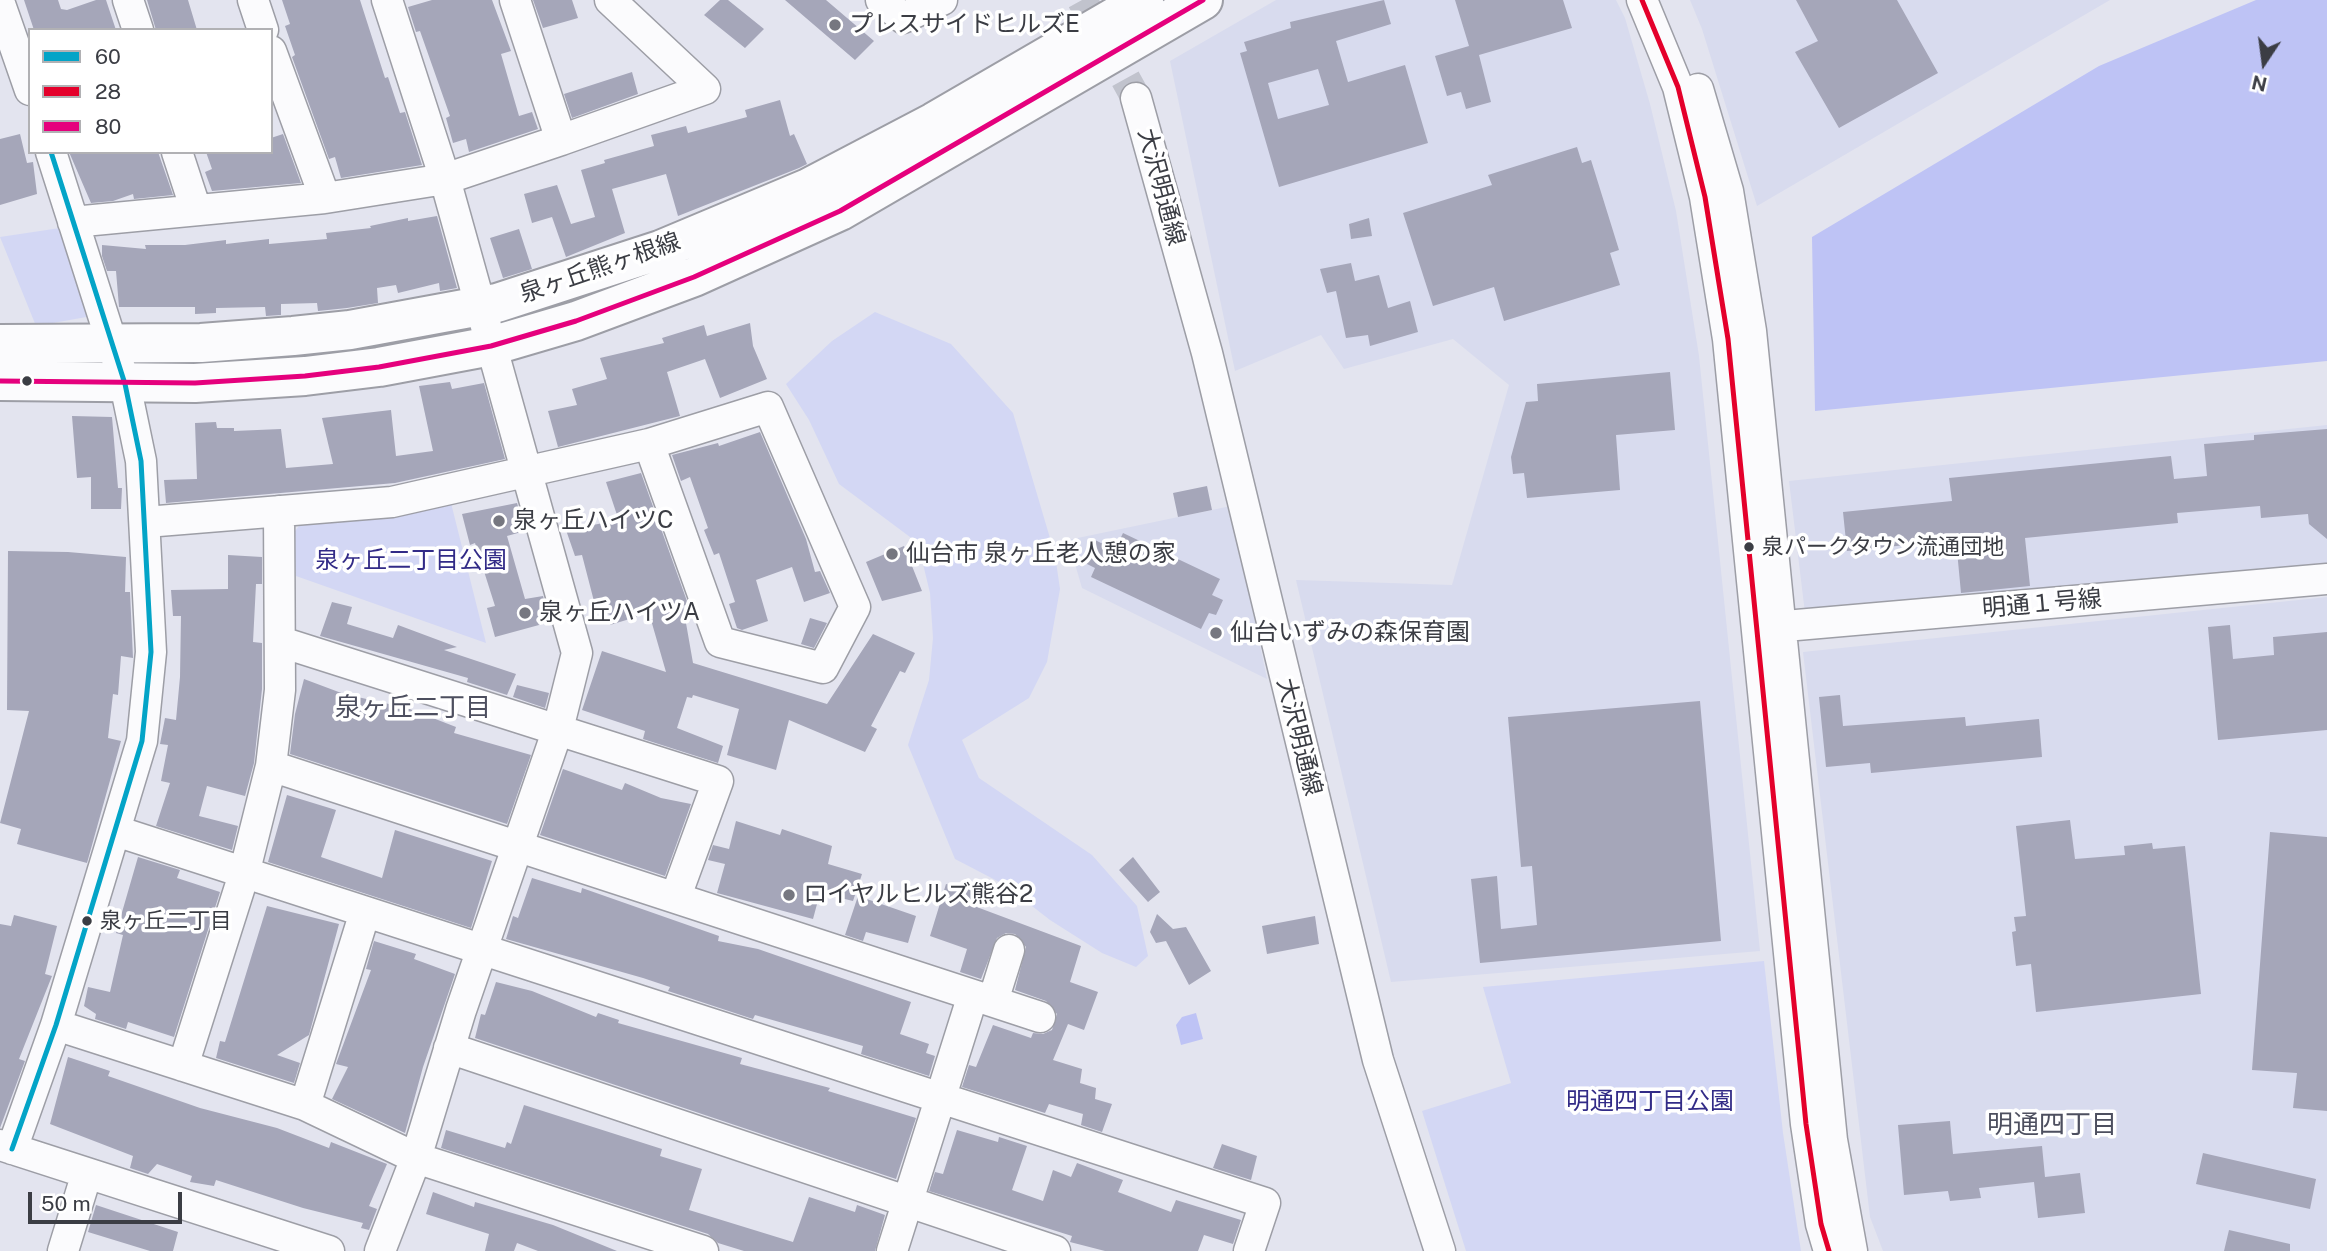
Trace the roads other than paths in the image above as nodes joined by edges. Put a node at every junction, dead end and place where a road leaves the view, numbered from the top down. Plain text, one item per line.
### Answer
1 (128, 0) edge
2 (253, 0) edge
3 (387, 0) edge
4 (515, 0) edge
5 (610, 0) edge
6 (881, 0) edge
7 (942, 0) edge
8 (1144, 0) edge
9 (1203, 0) edge
10 (1642, 0) edge
11 (1664, 0) edge
12 (0, 4) edge
13 (137, 28) edge
14 (262, 28) edge
15 (273, 56) edge
16 (28, 84) edge
17 (1136, 98) tunnel mouth
18 (561, 140) junction
19 (52, 154) edge
20 (178, 154) edge
21 (445, 179) junction
22 (325, 198) junction
23 (196, 210) junction
24 (73, 222) junction
25 (479, 307) junction
26 (0, 344) edge
27 (113, 344) junction
28 (491, 346) junction
29 (0, 381) edge
30 (125, 384) junction
31 (649, 444) junction
32 (527, 474) junction
33 (279, 511) junction
34 (146, 522) junction
35 (2327, 579) edge
36 (1769, 627) junction
37 (281, 642) junction
38 (558, 729) junction
39 (271, 766) junction
40 (116, 831) junction
41 (519, 846) junction
42 (244, 874) junction
43 (676, 896) junction
44 (365, 912) junction
45 (485, 948) junction
46 (1009, 950) dead end
47 (983, 998) junction
48 (1040, 1017) dead end
49 (57, 1025) junction
50 (449, 1048) junction
51 (183, 1066) junction
52 (941, 1099) junction
53 (305, 1105) junction
54 (6, 1147) edge
55 (416, 1158) junction
56 (86, 1173) junction
57 (907, 1203) junction
58 (63, 1251) edge
59 (329, 1251) edge
60 (380, 1251) edge
61 (703, 1251) edge
62 (892, 1251) edge
63 (1055, 1251) edge
64 (1249, 1251) edge
65 (1440, 1251) edge
66 (1829, 1251) edge
67 (1852, 1251) edge

1 - 13 street
2 - 14 street
3 - 21 street
4 - 18 street
5 - 18 street
6 - 7 street
8 - 25 main road, 泉ヶ丘熊ヶ根線
9 - 28 main road, 泉ヶ丘熊ヶ根線
10 - 36 street
11 - 36 street
12 - 16 street
15 - 22 street
17 - 65 street, 大沢明通線
18 - 21 street
19 - 24 street
20 - 23 street
21 - 22 street
21 - 25 street
22 - 23 street
23 - 24 street
24 - 27 street
25 - 27 main road, 泉ヶ丘熊ヶ根線
25 - 28 street
26 - 27 main road, 泉ヶ丘熊ヶ根線
27 - 30 street
28 - 30 main road, 泉ヶ丘熊ヶ根線
28 - 32 street
29 - 30 main road, 泉ヶ丘熊ヶ根線
30 - 34 street
31 - 31 street
31 - 32 street
32 - 33 street
32 - 38 street
33 - 34 street
33 - 37 street
34 - 40 street
35 - 36 street, 明通１号線
36 - 66 street
36 - 67 street
37 - 38 street
37 - 39 street
38 - 41 street
38 - 43 street
39 - 41 street
39 - 42 street
40 - 42 street
40 - 49 street
41 - 43 street
41 - 45 street
42 - 44 street
42 - 51 street
43 - 47 street
44 - 45 street
44 - 53 street
45 - 50 street
45 - 52 street
46 - 47 street
47 - 48 street
47 - 52 street
49 - 51 street
49 - 54 street
50 - 55 street
50 - 57 street
51 - 53 street
52 - 57 street
52 - 64 street
53 - 55 street
54 - 56 street
55 - 60 street
55 - 61 street
56 - 58 street
56 - 59 street
57 - 62 street
57 - 63 street

